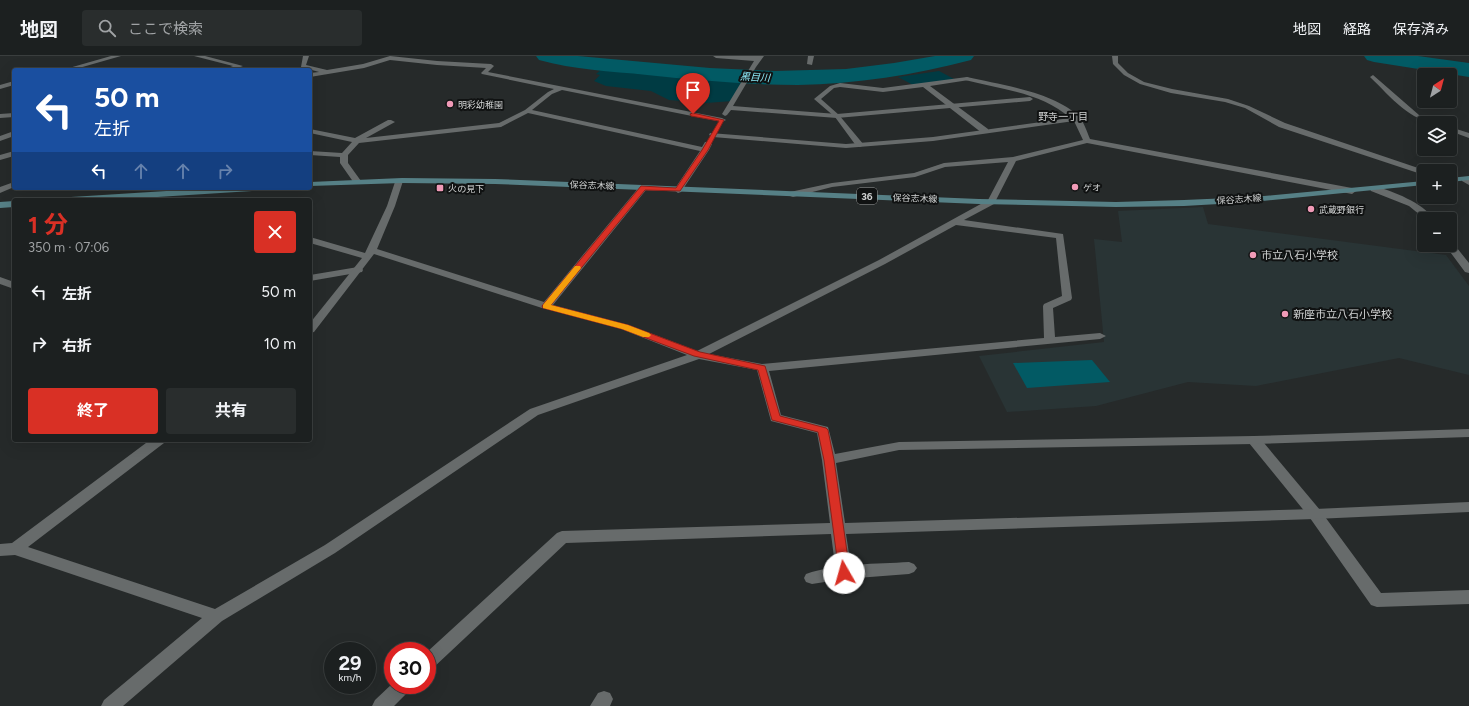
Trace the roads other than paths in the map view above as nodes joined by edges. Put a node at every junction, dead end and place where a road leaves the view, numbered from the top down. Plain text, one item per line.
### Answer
1 (118, 56) edge
2 (197, 56) edge
3 (306, 56) edge
4 (716, 56) edge
5 (811, 56) edge
6 (1116, 56) edge
7 (393, 57) edge
8 (760, 58) edge
9 (810, 64) dead end
10 (73, 68) edge
11 (233, 68) edge
12 (311, 68) edge
13 (312, 68) edge
14 (327, 72) junction
15 (312, 75) edge
16 (1373, 77) dead end
17 (12, 84) edge
18 (924, 84) junction
19 (562, 88) junction
20 (0, 89) edge
21 (12, 90) edge
22 (1039, 98) junction
23 (954, 105) junction
24 (729, 108) junction
25 (527, 111) junction
26 (12, 115) edge
27 (0, 116) edge
28 (837, 116) junction
29 (1417, 116) edge
30 (1077, 119) junction
31 (722, 120) junction
32 (391, 122) dead end
33 (312, 131) edge
34 (985, 131) junction
35 (1457, 132) edge
36 (12, 134) edge
37 (713, 136) junction
38 (1469, 136) edge
39 (0, 138) edge
40 (357, 141) junction
41 (1087, 141) junction
42 (860, 145) junction
43 (705, 150) junction
44 (312, 153) edge
45 (12, 154) edge
46 (344, 155) junction
47 (0, 158) edge
48 (1013, 159) junction
49 (1417, 170) edge
50 (1457, 180) edge
51 (1468, 180) edge
52 (357, 181) junction
53 (399, 181) junction
54 (312, 184) edge
55 (1417, 184) edge
56 (12, 185) edge
57 (643, 188) junction
58 (1374, 189) junction
59 (0, 190) edge
60 (222, 190) edge
61 (678, 190) junction
62 (1352, 191) junction
63 (793, 194) junction
64 (101, 198) edge
65 (991, 202) junction
66 (12, 204) edge
67 (1, 205) edge
68 (1425, 212) edge
69 (955, 222) junction
70 (312, 240) edge
71 (1455, 252) edge
72 (369, 253) junction
73 (358, 270) junction
74 (1469, 270) edge
75 (312, 278) edge
76 (0, 280) edge
77 (12, 285) edge
78 (546, 306) junction
79 (312, 328) edge
80 (1100, 336) dead end
81 (1050, 341) junction
82 (698, 355) junction
83 (762, 368) junction
84 (1469, 433) edge
85 (1254, 440) junction
86 (156, 442) edge
87 (829, 460) junction
88 (1469, 507) edge
89 (1315, 514) junction
90 (839, 529) junction
91 (8, 550) edge
92 (910, 568) dead end
93 (844, 573) junction
94 (812, 578) dead end
95 (1469, 597) edge
96 (216, 616) junction
97 (436, 655) edge
98 (394, 694) edge
99 (110, 706) edge
100 (381, 706) edge

1 - 10 street
2 - 11 street
3 - 12 street
4 - 8 street
5 - 9 street
6 - 49 street
7 - 14 street
7 - 19 street
8 - 24 street
13 - 14 street
14 - 15 street
16 - 29 street
17 - 20 street
18 - 22 street
18 - 23 street
18 - 28 street
19 - 25 street
19 - 31 street
20 - 21 street
22 - 23 street
22 - 30 street
23 - 28 street
23 - 34 street
24 - 28 street
24 - 31 street
25 - 40 street
25 - 43 street
26 - 27 street
28 - 42 street
30 - 34 street
30 - 41 street
31 - 37 street
32 - 40 street
33 - 40 street
34 - 42 street
35 - 38 street
36 - 39 street
37 - 42 street
37 - 43 street
40 - 46 street
41 - 48 street
41 - 62 street
43 - 61 street
44 - 46 street
45 - 47 street
46 - 52 street
48 - 63 street
48 - 65 street
50 - 51 main road
52 - 53 main road, 保谷志木線 / 36
52 - 54 main road, 保谷志木線 / 36
53 - 57 main road, 保谷志木線 / 36
53 - 72 street
55 - 58 main road, 保谷志木線 / 36
56 - 59 street
57 - 61 main road, 保谷志木線 / 36
57 - 78 street
58 - 62 main road, 保谷志木線 / 36
58 - 68 street
60 - 64 main road
61 - 63 main road, 保谷志木線 / 36
62 - 65 main road, 保谷志木線 / 36
63 - 65 main road, 保谷志木線 / 36
65 - 69 street
66 - 67 main road
69 - 81 street
69 - 82 street
70 - 72 street
71 - 74 street
72 - 73 street
72 - 78 street
73 - 75 street
73 - 79 street
76 - 77 street
78 - 82 street
80 - 81 street
81 - 83 street
82 - 83 street
82 - 96 street
83 - 87 street
84 - 85 street
85 - 87 street
85 - 89 street
86 - 91 street
87 - 90 street
88 - 89 street
89 - 90 street
89 - 95 street
90 - 93 street
90 - 97 street
91 - 96 street
92 - 93 street
93 - 94 street
96 - 99 street
98 - 100 street

